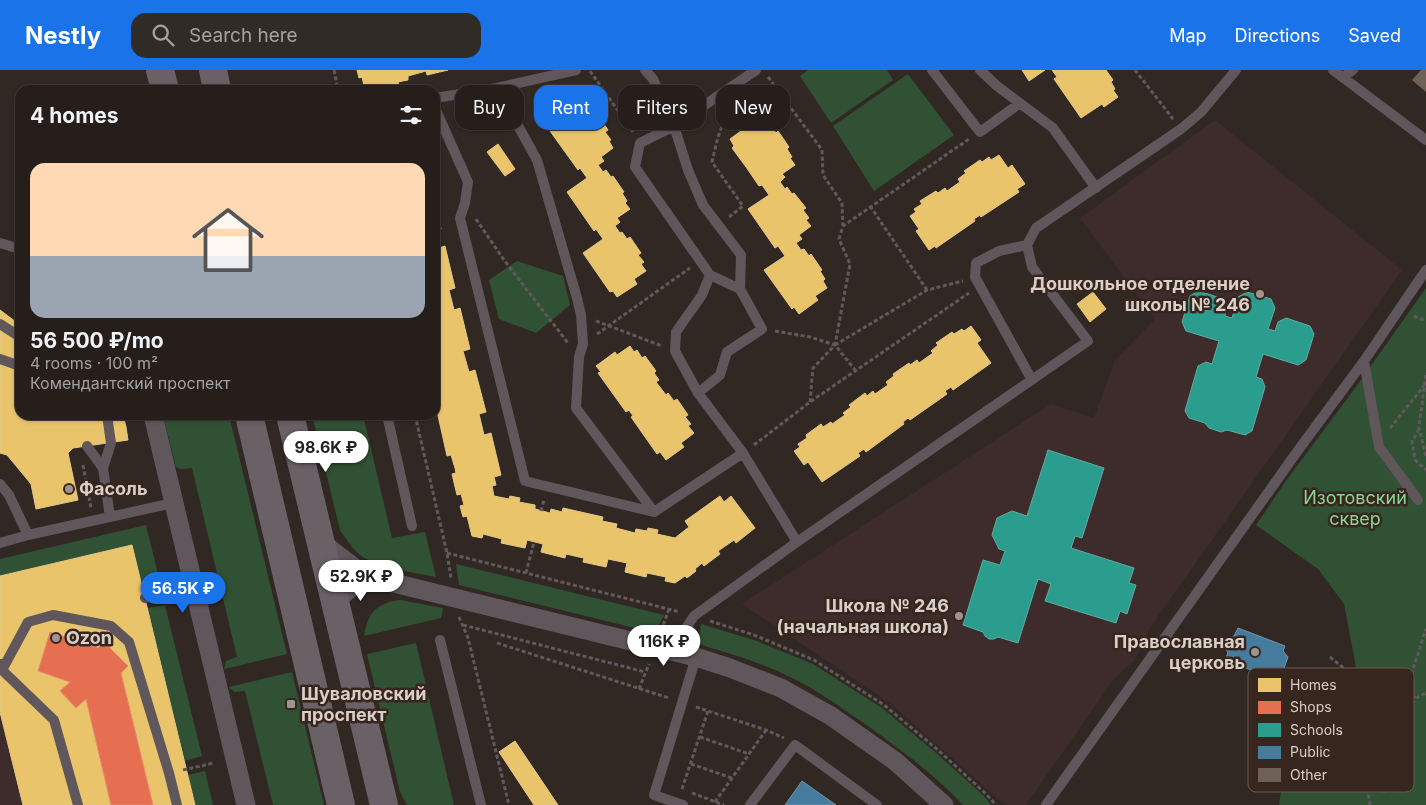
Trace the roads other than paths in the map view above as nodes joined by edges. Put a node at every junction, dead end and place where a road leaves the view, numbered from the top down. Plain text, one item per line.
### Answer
1 (160, 70) edge
2 (213, 70) edge
3 (576, 70) edge
4 (645, 70) edge
5 (756, 70) edge
6 (932, 70) edge
7 (980, 70) edge
8 (1236, 70) edge
9 (1333, 70) edge
10 (1353, 70) edge
11 (1343, 77) junction
12 (164, 85) edge
13 (217, 85) edge
14 (510, 85) edge
15 (655, 85) edge
16 (455, 95) edge
17 (440, 97) edge
18 (1020, 103) junction
19 (706, 104) edge
20 (440, 119) edge
21 (520, 130) edge
22 (666, 130) edge
23 (675, 130) edge
24 (1426, 140) edge
25 (1096, 188) junction
26 (0, 243) edge
27 (1027, 245) junction
28 (15, 248) edge
29 (1426, 270) edge
30 (710, 274) junction
31 (740, 289) junction
32 (0, 324) edge
33 (15, 334) edge
34 (0, 359) edge
35 (1364, 361) junction
36 (15, 364) edge
37 (1032, 380) junction
38 (698, 393) junction
39 (108, 420) edge
40 (154, 420) edge
41 (251, 420) edge
42 (291, 420) edge
43 (388, 420) edge
44 (87, 446) dead end
45 (743, 453) junction
46 (102, 468) junction
47 (0, 484) edge
48 (1418, 500) dead end
49 (173, 503) junction
50 (654, 512) junction
51 (110, 517) junction
52 (412, 526) dead end
53 (28, 535) junction
54 (320, 541) junction
55 (797, 542) junction
56 (0, 543) edge
57 (365, 576) junction
58 (194, 587) junction
59 (146, 598) dead end
60 (334, 602) junction
61 (440, 640) dead end
62 (687, 655) junction
63 (1, 665) edge
64 (78, 805) edge
65 (177, 805) edge
66 (246, 805) edge
67 (341, 805) edge
68 (384, 805) edge
69 (480, 805) edge
70 (684, 805) edge
71 (750, 805) edge
72 (877, 805) edge
73 (944, 805) edge
74 (1046, 805) edge

1 - 12 main road
2 - 13 main road
3 - 14 lane
4 - 15 lane
5 - 19 lane
6 - 18 lane
7 - 18 lane
8 - 25 lane
9 - 11 lane
10 - 11 lane
11 - 24 lane
16 - 17 lane
18 - 25 lane
20 - 50 lane
21 - 50 lane
22 - 30 lane
23 - 31 lane
25 - 27 lane
26 - 28 lane
27 - 37 lane
27 - 37 lane
29 - 35 lane
30 - 31 lane
30 - 38 lane
31 - 38 lane
32 - 33 lane
34 - 36 lane
35 - 48 lane
35 - 74 lane
37 - 55 lane
38 - 45 lane
39 - 46 lane
40 - 49 street
41 - 67 main road
42 - 54 main road
43 - 52 lane
44 - 46 lane
45 - 50 lane
45 - 55 lane
46 - 51 lane
47 - 53 lane
49 - 51 lane
49 - 58 street
51 - 53 lane
53 - 56 lane
54 - 57 street
54 - 60 main road
55 - 62 lane
57 - 60 street
57 - 62 street
58 - 59 lane
58 - 66 street
60 - 68 main road
61 - 69 lane
62 - 70 lane
62 - 73 street
63 - 64 lane
63 - 65 lane
71 - 72 lane

